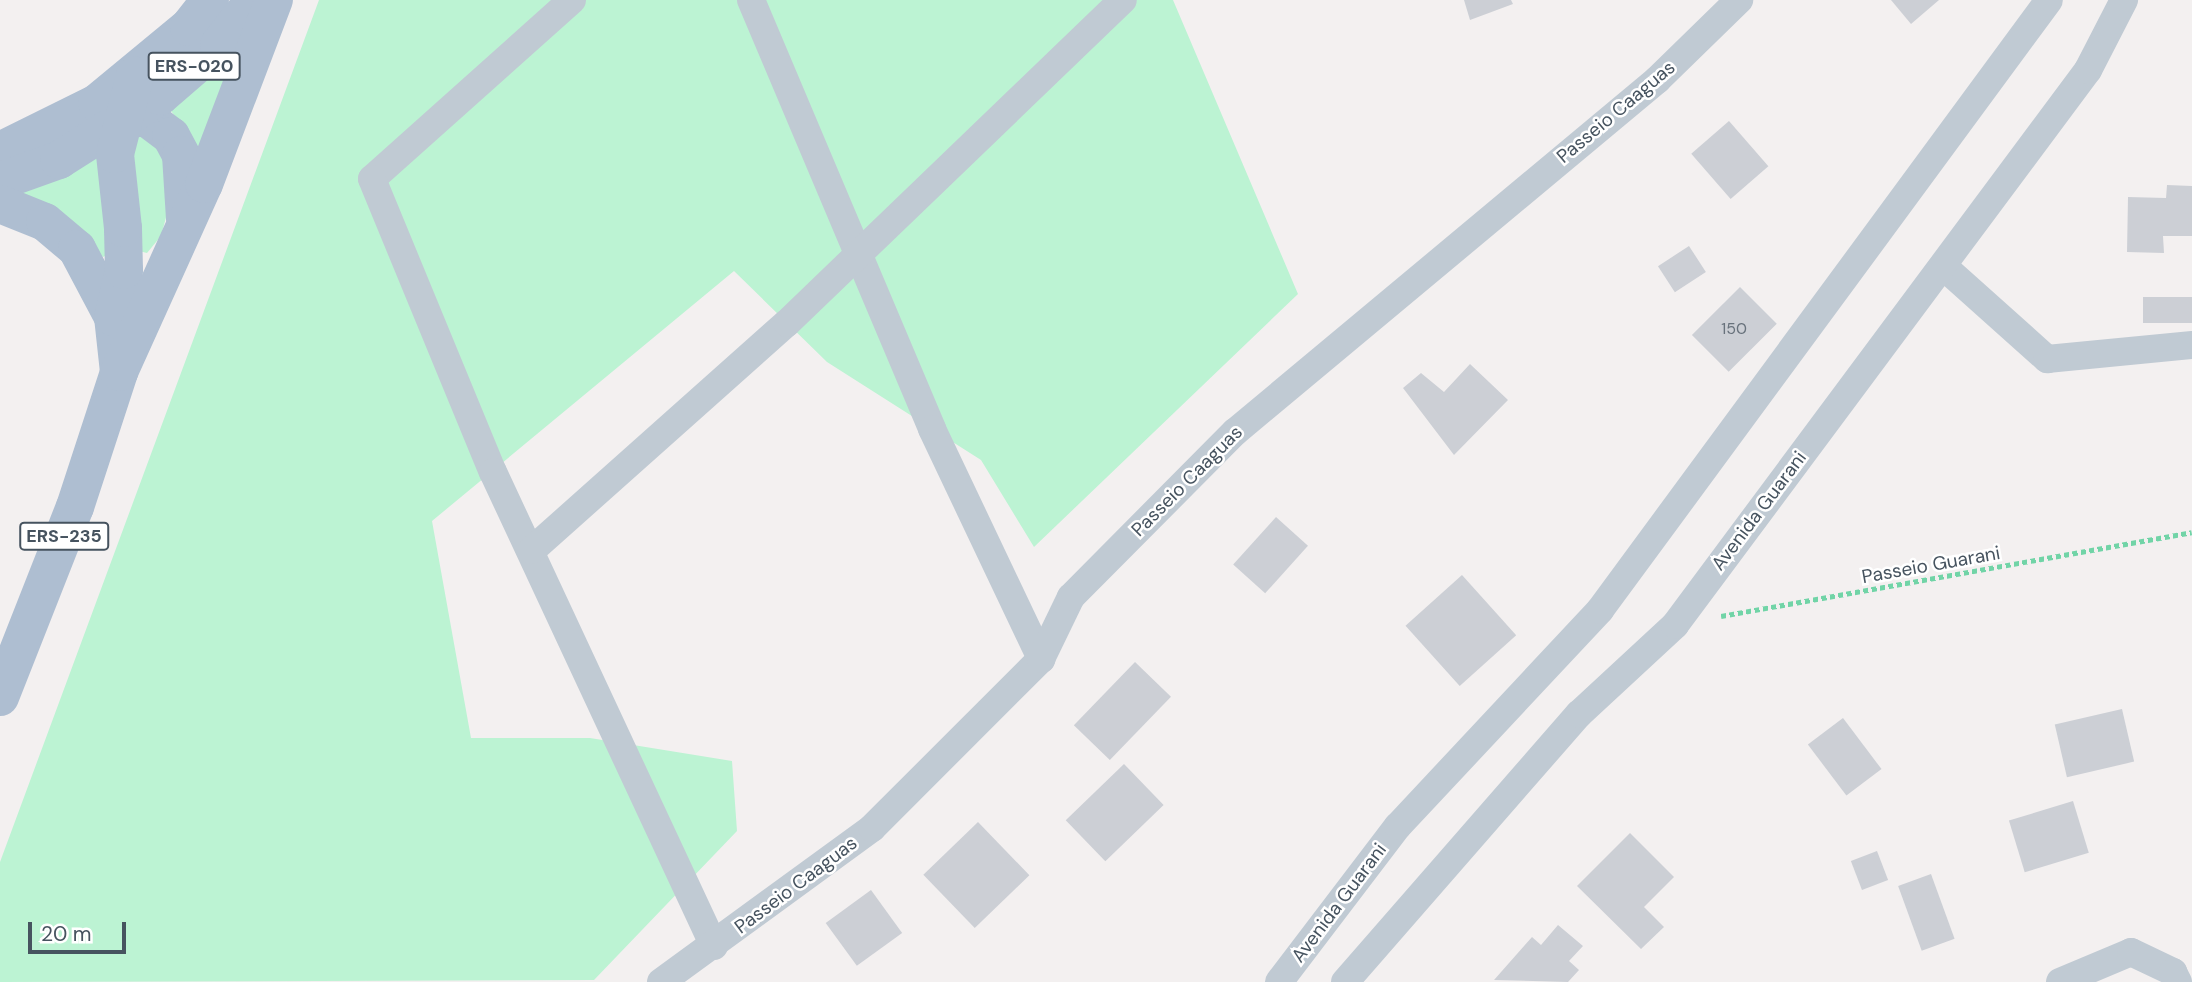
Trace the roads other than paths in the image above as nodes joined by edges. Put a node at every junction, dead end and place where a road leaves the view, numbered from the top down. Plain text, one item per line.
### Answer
1 (211, 0) edge
2 (254, 0) edge
3 (274, 0) edge
4 (572, 0) edge
5 (751, 0) edge
6 (1123, 0) edge
7 (1739, 0) edge
8 (2049, 0) edge
9 (2124, 0) edge
10 (135, 76) junction
11 (122, 119) junction
12 (55, 125) junction
13 (0, 151) edge
14 (0, 181) edge
15 (0, 204) edge
16 (185, 221) junction
17 (860, 254) junction
18 (1943, 266) junction
19 (113, 317) junction
20 (2192, 345) edge
21 (119, 372) junction
22 (532, 550) junction
23 (1041, 659) junction
24 (0, 697) edge
25 (714, 946) junction
26 (661, 982) edge
27 (1279, 982) edge
28 (1345, 982) edge
29 (2060, 982) edge
30 (2178, 982) edge

1 - 10 main road, ERS-020
2 - 11 main road, ERS-020
3 - 16 main road, ERS-235
4 - 22 street
5 - 17 street
6 - 17 street
7 - 23 street, Passeio Caaguas
8 - 27 street, Avenida Guarani
9 - 18 street, Avenida Guarani
10 - 11 main road
10 - 12 main road, ERS-020
11 - 12 main road
11 - 14 main road, ERS-020
11 - 16 main road
11 - 19 main road, ERS-235
12 - 13 main road, ERS-020
15 - 19 main road
16 - 21 main road, ERS-235
17 - 22 street
17 - 23 street
18 - 20 street
18 - 28 street, Avenida Guarani
19 - 21 main road, ERS-235
21 - 24 main road, ERS-235
22 - 25 street
23 - 25 street, Passeio Caaguas
25 - 26 street, Passeio Caaguas
29 - 30 street

